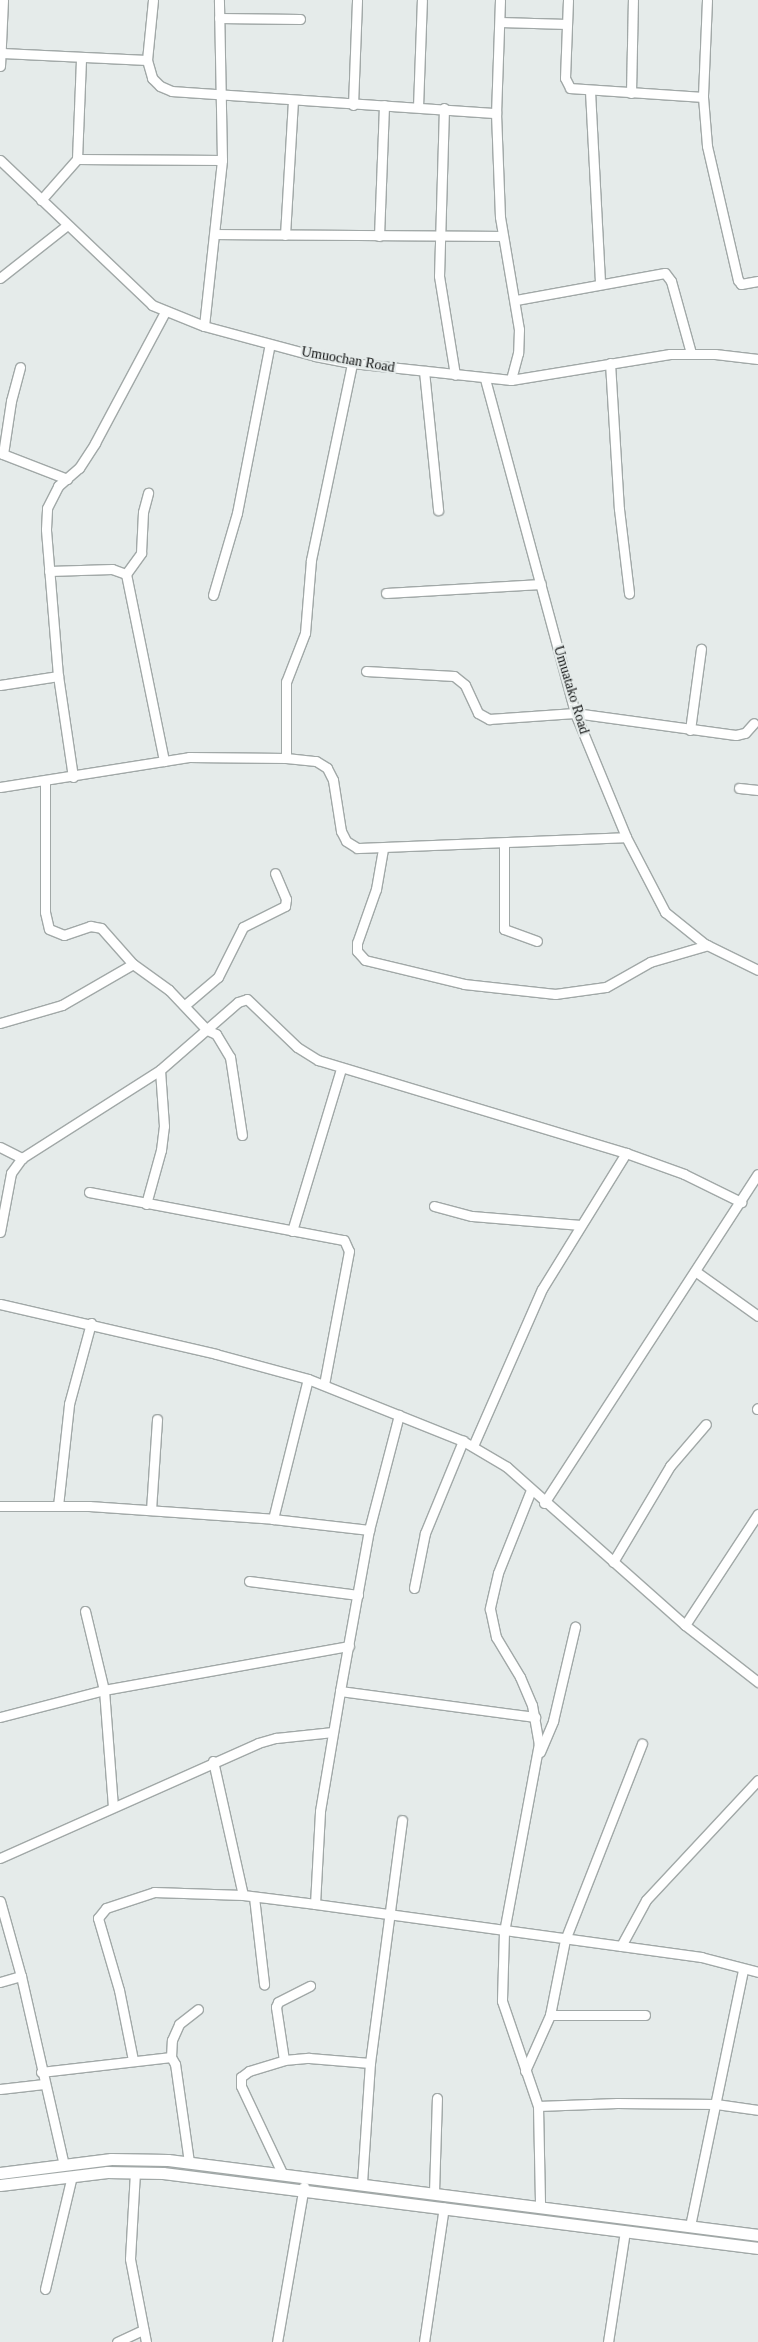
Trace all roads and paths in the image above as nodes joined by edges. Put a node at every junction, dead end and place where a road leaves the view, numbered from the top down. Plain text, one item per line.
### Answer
1 (3, 0) edge
2 (153, 0) edge
3 (219, 0) edge
4 (357, 0) edge
5 (422, 0) edge
6 (500, 0) edge
7 (568, 0) edge
8 (633, 0) edge
9 (707, 0) edge
10 (219, 18) junction
11 (300, 19) dead end
12 (500, 22) junction
13 (567, 24) junction
14 (1, 25) edge
15 (2, 53) junction
16 (81, 59) junction
17 (147, 60) junction
18 (0, 66) edge
19 (590, 91) junction
20 (631, 93) junction
21 (221, 94) junction
22 (703, 97) junction
23 (293, 100) junction
24 (353, 105) junction
25 (384, 105) junction
26 (418, 107) junction
27 (444, 108) junction
28 (496, 113) junction
29 (77, 159) junction
30 (0, 160) edge
31 (222, 160) junction
32 (41, 200) junction
33 (66, 226) junction
34 (215, 234) junction
35 (285, 235) junction
36 (379, 236) junction
37 (439, 236) junction
38 (502, 236) junction
39 (0, 278) edge
40 (758, 281) edge
41 (600, 283) junction
42 (516, 300) junction
43 (164, 312) junction
44 (204, 326) junction
45 (270, 344) junction
46 (691, 352) junction
47 (758, 359) edge
48 (352, 363) junction
49 (610, 363) junction
50 (20, 367) dead end
51 (424, 371) junction
52 (455, 375) junction
53 (486, 379) junction
54 (511, 380) junction
55 (2, 453) edge
56 (67, 479) junction
57 (148, 493) dead end
58 (438, 510) dead end
59 (49, 571) junction
60 (126, 574) junction
61 (541, 584) junction
62 (386, 593) dead end
63 (629, 594) dead end
64 (213, 596) dead end
65 (701, 649) dead end
66 (366, 670) dead end
67 (58, 676) junction
68 (0, 685) edge
69 (575, 713) junction
70 (754, 722) dead end
71 (690, 730) junction
72 (286, 758) junction
73 (164, 761) junction
74 (73, 778) junction
75 (45, 781) junction
76 (0, 787) edge
77 (739, 788) dead end
78 (758, 790) edge
79 (626, 837) junction
80 (504, 843) junction
81 (383, 849) junction
82 (275, 873) dead end
83 (537, 941) dead end
84 (708, 945) junction
85 (133, 964) junction
86 (758, 970) edge
87 (185, 1005) junction
88 (0, 1023) edge
89 (207, 1030) junction
90 (341, 1069) junction
91 (160, 1070) junction
92 (242, 1134) dead end
93 (0, 1147) edge
94 (626, 1153) junction
95 (22, 1158) junction
96 (758, 1174) edge
97 (89, 1192) dead end
98 (740, 1202) junction
99 (146, 1204) junction
100 (434, 1206) dead end
101 (581, 1225) junction
102 (292, 1231) junction
103 (0, 1232) edge
104 (695, 1271) junction
105 (0, 1304) edge
106 (758, 1316) edge
107 (91, 1323) junction
108 (308, 1379) junction
109 (324, 1385) junction
110 (399, 1415) junction
111 (158, 1419) dead end
112 (706, 1424) dead end
113 (463, 1440) junction
114 (473, 1446) junction
115 (531, 1490) junction
116 (544, 1503) junction
117 (0, 1506) edge
118 (58, 1506) junction
119 (151, 1510) junction
120 (758, 1514) edge
121 (273, 1519) junction
122 (369, 1530) junction
123 (613, 1562) junction
124 (249, 1581) dead end
125 (414, 1588) dead end
126 (358, 1595) junction
127 (85, 1611) dead end
128 (685, 1625) junction
129 (575, 1627) dead end
130 (349, 1646) junction
131 (758, 1682) edge
132 (104, 1690) junction
133 (340, 1691) junction
134 (0, 1717) edge
135 (535, 1717) junction
136 (333, 1732) junction
137 (642, 1744) dead end
138 (537, 1760) junction
139 (213, 1761) junction
140 (758, 1780) edge
141 (114, 1807) junction
142 (402, 1820) dead end
143 (0, 1858) edge
144 (243, 1896) junction
145 (254, 1897) junction
146 (0, 1901) edge
147 (315, 1904) junction
148 (391, 1914) junction
149 (504, 1932) junction
150 (565, 1940) junction
151 (621, 1946) junction
152 (743, 1970) junction
153 (758, 1972) edge
154 (21, 1976) junction
155 (0, 1982) edge
156 (264, 1984) dead end
157 (310, 1986) dead end
158 (198, 2009) dead end
159 (550, 2015) junction
160 (645, 2015) dead end
161 (171, 2057) junction
162 (133, 2060) junction
163 (284, 2060) junction
164 (370, 2063) junction
165 (525, 2071) junction
166 (41, 2072) junction
167 (44, 2084) junction
168 (0, 2089) edge
169 (437, 2098) dead end
170 (716, 2104) junction
171 (538, 2106) junction
172 (758, 2110) edge
173 (189, 2162) junction
174 (64, 2165) junction
175 (135, 2172) junction
176 (0, 2173) edge
177 (283, 2175) junction
178 (72, 2176) junction
179 (305, 2178) junction
180 (362, 2183) junction
181 (0, 2185) edge
182 (303, 2191) junction
183 (434, 2192) junction
184 (540, 2205) junction
185 (444, 2207) junction
186 (690, 2226) junction
187 (625, 2231) junction
188 (758, 2235) edge
189 (758, 2248) edge
190 (45, 2289) dead end
191 (143, 2330) junction
192 (117, 2342) edge
193 (146, 2342) edge
194 (277, 2342) edge
195 (424, 2342) edge
196 (608, 2342) edge

1 - 14 street
2 - 17 street
3 - 10 street
4 - 24 street
5 - 26 street
6 - 12 street
7 - 13 street
8 - 20 street
9 - 22 street
10 - 11 street
10 - 21 street
12 - 13 street
12 - 28 street
13 - 19 street
14 - 15 street
15 - 16 street
15 - 18 street
16 - 17 street
16 - 29 street
17 - 21 street
19 - 20 street
19 - 41 street
20 - 22 street
21 - 23 street
21 - 31 street
22 - 40 street
23 - 24 street
23 - 35 street
24 - 25 street
25 - 26 street
25 - 36 street
26 - 27 street
27 - 28 street
27 - 37 street
28 - 38 street
29 - 31 street
29 - 32 street
30 - 32 street, Umuochan Road
31 - 34 street
32 - 33 street, Umuochan Road
33 - 39 street
33 - 43 street, Umuochan Road
34 - 35 street
34 - 44 street
35 - 36 street
36 - 37 street
37 - 38 street
37 - 52 street
38 - 42 street
41 - 42 street
41 - 46 street
42 - 54 street
43 - 44 street, Umuochan Road
43 - 56 street
44 - 45 street, Umuochan Road
45 - 48 street, Umuochan Road
45 - 64 street
46 - 47 street, Umuochan Road
46 - 49 street, Umuochan Road
48 - 51 street, Umuochan Road
48 - 72 street
49 - 54 street, Umuochan Road
49 - 63 street
50 - 55 street
51 - 52 street, Umuochan Road
51 - 58 street
52 - 53 street, Umuochan Road
53 - 54 street, Umuochan Road
53 - 61 street, Umuatako Road
55 - 56 street
56 - 59 street
57 - 60 street
59 - 60 street
59 - 67 street
60 - 73 street
61 - 62 street
61 - 69 street, Umuatako Road
65 - 71 street
66 - 69 street
67 - 68 street
67 - 74 street
69 - 71 street
69 - 79 street, Umuatako Road
70 - 71 street
72 - 73 street
72 - 81 street
73 - 74 street
74 - 75 street
75 - 76 street
75 - 85 street
77 - 78 street
79 - 80 street
79 - 84 street, Umuatako Road
80 - 81 street
80 - 83 street
81 - 84 street
82 - 87 street
84 - 86 street, Umuatako Road
85 - 87 street
85 - 88 street
87 - 89 street
89 - 90 street
89 - 91 street
89 - 92 street
90 - 94 street
90 - 102 street
91 - 95 street
91 - 99 street
93 - 95 street
94 - 98 street
94 - 101 street
95 - 103 street
96 - 98 street
97 - 99 street
98 - 104 street
99 - 102 street
100 - 101 street
101 - 114 street
102 - 109 street
104 - 106 street
104 - 116 street
105 - 107 street
107 - 108 street
107 - 118 street
108 - 109 street
108 - 121 street
109 - 110 street
110 - 113 street
110 - 122 street
111 - 119 street
112 - 123 street
113 - 114 street
113 - 125 street
114 - 115 street
115 - 116 street
115 - 135 street
116 - 123 street
117 - 118 street
118 - 119 street
119 - 121 street
120 - 128 street
121 - 122 street
122 - 126 street
123 - 128 street
124 - 126 street
126 - 130 street
127 - 132 street
128 - 131 street
129 - 138 street
130 - 132 street
130 - 133 street
132 - 134 street
132 - 141 street
133 - 135 street
133 - 136 street
135 - 138 street
136 - 139 street
136 - 147 street
137 - 150 street
138 - 149 street
139 - 141 street
139 - 144 street
140 - 151 street
141 - 143 street
142 - 148 street
144 - 145 street
144 - 162 street
145 - 147 street
145 - 156 street
146 - 154 street
147 - 148 street
148 - 149 street
148 - 164 street
149 - 150 street
149 - 165 street
150 - 151 street
150 - 159 street
151 - 152 street
152 - 153 street
152 - 170 street
154 - 155 street
154 - 166 street
157 - 163 street
158 - 161 street
159 - 160 street
159 - 165 street
161 - 162 street
161 - 173 street
162 - 166 street
163 - 164 street
163 - 177 street
164 - 180 street
165 - 171 street
166 - 167 street
167 - 168 street
167 - 174 street
169 - 183 street
170 - 171 street
170 - 172 street
170 - 186 street
171 - 184 street
173 - 174 main road
173 - 177 main road
174 - 176 main road
175 - 178 main road
175 - 182 main road
175 - 191 street
177 - 179 main road
178 - 181 main road
178 - 190 street
179 - 180 main road
179 - 182 street
180 - 183 main road
182 - 185 main road
182 - 194 street
183 - 184 main road
184 - 186 main road
185 - 187 main road
185 - 195 street
186 - 188 main road
187 - 189 main road
187 - 196 street
191 - 192 street
191 - 193 street

